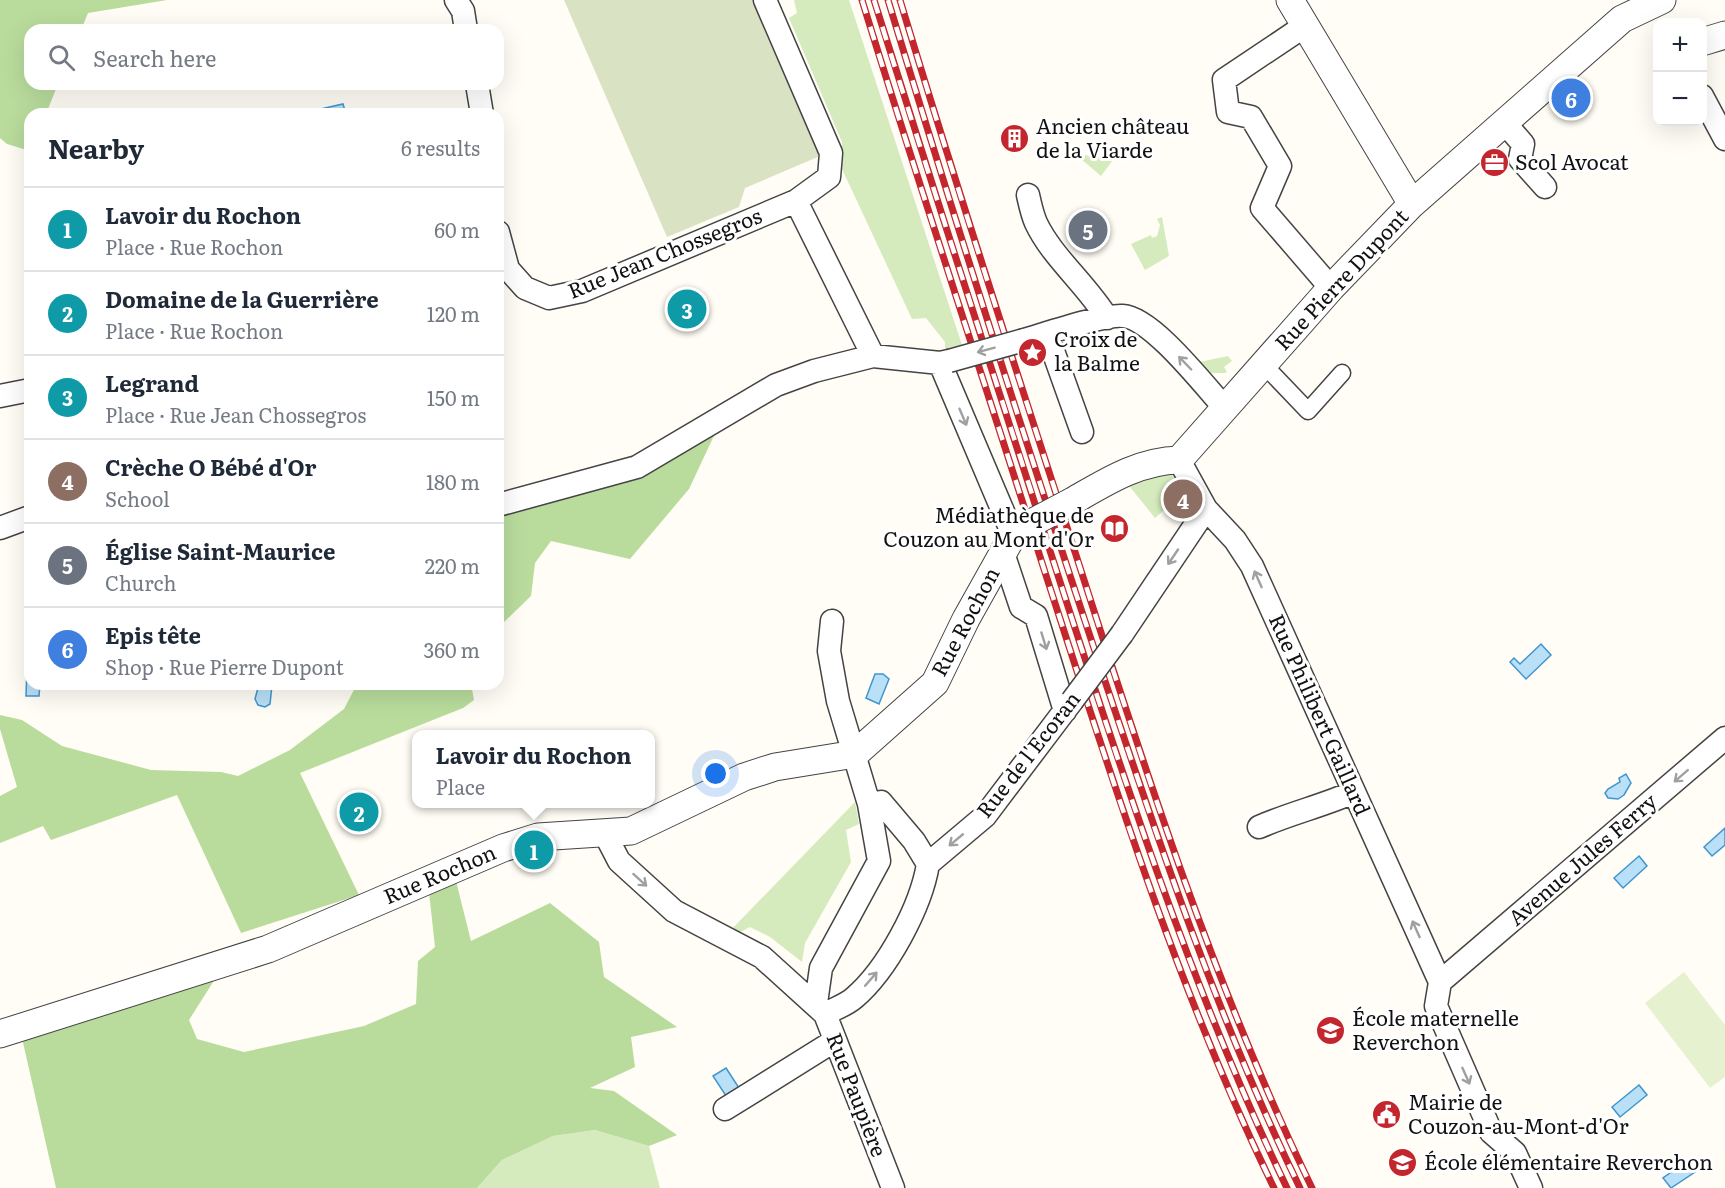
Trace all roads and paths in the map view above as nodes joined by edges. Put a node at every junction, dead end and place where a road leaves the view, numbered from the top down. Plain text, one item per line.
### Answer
1 (456, 0) edge
2 (765, 0) edge
3 (1290, 0) edge
4 (1658, 7) edge
5 (465, 24) edge
6 (1306, 25) junction
7 (1725, 35) edge
8 (1707, 40) edge
9 (478, 90) edge
10 (1707, 102) edge
11 (481, 108) edge
12 (1720, 117) edge
13 (1504, 122) junction
14 (1725, 139) edge
15 (1545, 187) dead end
16 (1028, 195) dead end
17 (796, 201) junction
18 (1412, 204) junction
19 (504, 254) edge
20 (1331, 288) junction
21 (1107, 318) junction
22 (1047, 334) junction
23 (873, 357) junction
24 (944, 362) junction
25 (1264, 365) junction
26 (1342, 373) dead end
27 (24, 391) edge
28 (0, 396) edge
29 (1224, 406) junction
30 (1082, 432) dead end
31 (1179, 460) junction
32 (504, 503) edge
33 (1206, 509) junction
34 (24, 519) edge
35 (0, 528) edge
36 (1012, 539) junction
37 (832, 621) dead end
38 (1069, 706) junction
39 (1725, 738) edge
40 (855, 754) junction
41 (1354, 792) junction
42 (869, 804) junction
43 (1259, 827) dead end
44 (605, 834) junction
45 (928, 864) junction
46 (1440, 982) junction
47 (821, 1008) junction
48 (0, 1034) edge
49 (834, 1041) junction
50 (725, 1109) dead end
51 (893, 1188) edge
52 (1531, 1188) edge

1 - 5 street
2 - 17 street, Rue Jean Chossegros
3 - 6 street
4 - 13 street, Rue Pierre Dupont
6 - 18 street
6 - 20 street
7 - 8 street
9 - 11 street
10 - 12 street
12 - 14 street
13 - 15 street
13 - 18 street, Rue Pierre Dupont
16 - 21 street
17 - 19 street, Rue Jean Chossegros
17 - 23 street
18 - 20 street, Rue Pierre Dupont
20 - 25 street, Rue Pierre Dupont
21 - 22 street
29 -> 21 street
22 -> 24 street, bridge
22 - 30 street
23 - 24 street
23 - 32 street
24 -> 36 street
25 - 26 street
25 - 29 street, Rue Pierre Dupont
27 - 28 street
29 - 31 street, Rue Pierre Dupont
31 - 33 street, Rue Philibert Gaillard
31 - 36 street, bridge
33 -> 38 street, Rue de l'Ecoran, bridge
41 -> 33 street, Rue Philibert Gaillard
34 - 35 street
36 -> 38 street
36 - 40 street, Rue Rochon
37 - 40 street
38 -> 45 street, Rue de l'Ecoran
39 -> 46 street, Avenue Jules Ferry
40 - 42 street
40 - 44 street, Rue Rochon
41 - 43 street
46 -> 41 street, Rue Philibert Gaillard
42 - 45 street
42 - 47 street
44 -> 47 street
44 - 48 street, Rue Rochon
47 -> 45 street
46 -> 52 street
47 - 49 street, Rue Paupière
49 - 50 street
49 - 51 street, Rue Paupière

